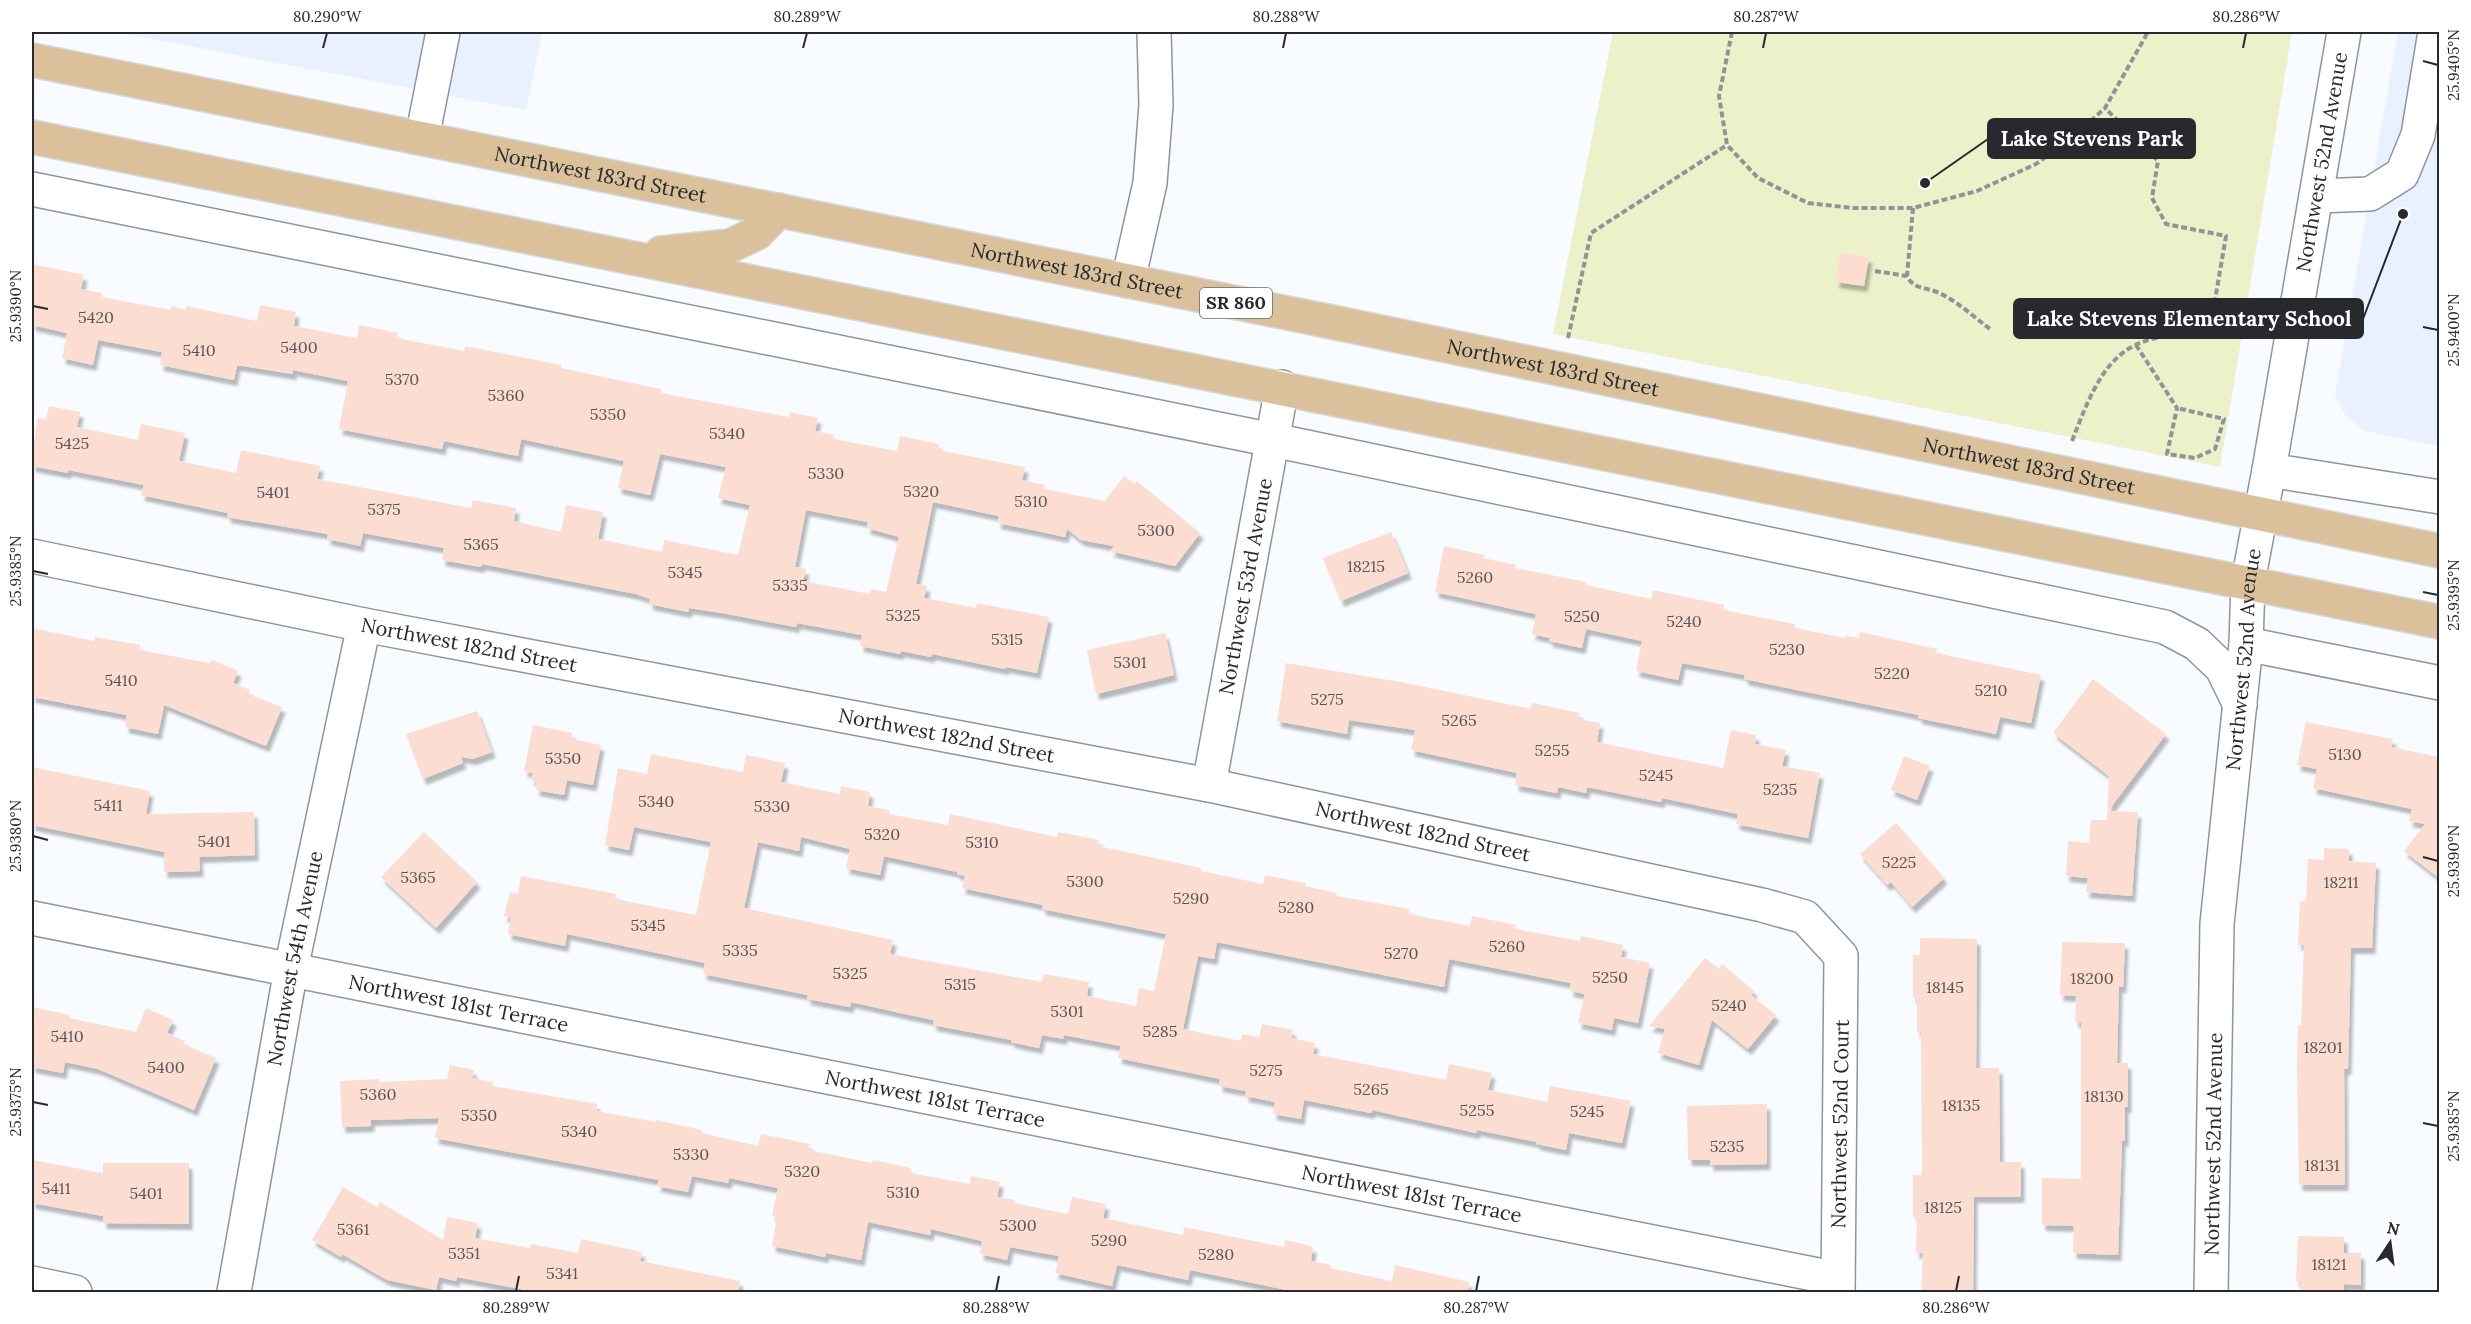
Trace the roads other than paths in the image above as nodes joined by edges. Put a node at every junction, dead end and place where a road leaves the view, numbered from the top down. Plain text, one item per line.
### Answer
1 (443, 32) edge
2 (1154, 32) edge
3 (2344, 32) edge
4 (2435, 32) edge
5 (32, 60) edge
6 (32, 137) edge
7 (422, 138) junction
8 (32, 189) edge
9 (2316, 196) junction
10 (779, 210) junction
11 (626, 256) junction
12 (1128, 281) junction
13 (1282, 387) junction
14 (1273, 440) junction
15 (2269, 470) junction
16 (2439, 497) edge
17 (2261, 514) junction
18 (2439, 551) edge
19 (32, 556) edge
20 (2248, 582) junction
21 (2439, 622) edge
22 (364, 625) junction
23 (2246, 644) junction
24 (2439, 683) edge
25 (2240, 705) junction
26 (1209, 785) junction
27 (32, 918) edge
28 (1841, 956) joint
29 (291, 969) junction
30 (32, 1283) edge
31 (1838, 1286) edge
32 (75, 1293) edge
33 (234, 1293) edge
34 (2211, 1293) edge

1 - 7 street
2 - 12 street
3 - 9 street, Northwest 52nd Avenue
4 - 9 street
5 - 7 main road, Northwest 183rd Street / SR 860
6 - 11 main road
7 - 10 main road, Northwest 183rd Street / SR 860
8 - 14 street
9 - 15 street, Northwest 52nd Avenue
10 - 11 main road
10 - 12 main road, Northwest 183rd Street / SR 860
11 - 13 main road
12 - 17 main road, Northwest 183rd Street / SR 860
13 - 14 street, Northwest 53rd Avenue
13 - 20 main road
14 - 25 street
14 - 26 street, Northwest 53rd Avenue
15 - 16 street
15 - 17 street, Northwest 52nd Avenue
17 - 18 main road, Northwest 183rd Street / SR 860
17 - 20 street, Northwest 52nd Avenue
19 - 22 street, Northwest 182nd Street
20 - 21 main road
20 - 23 street, Northwest 52nd Avenue
22 - 26 street, Northwest 182nd Street
22 - 29 street, Northwest 54th Avenue
23 - 24 street
23 - 25 street, Northwest 52nd Avenue
25 - 34 street, Northwest 52nd Avenue
26 - 28 street, Northwest 182nd Street
27 - 29 street, Northwest 181st Terrace
28 - 31 street, Northwest 52nd Court
29 - 31 street, Northwest 181st Terrace
29 - 33 street, Northwest 54th Avenue
30 - 32 street

